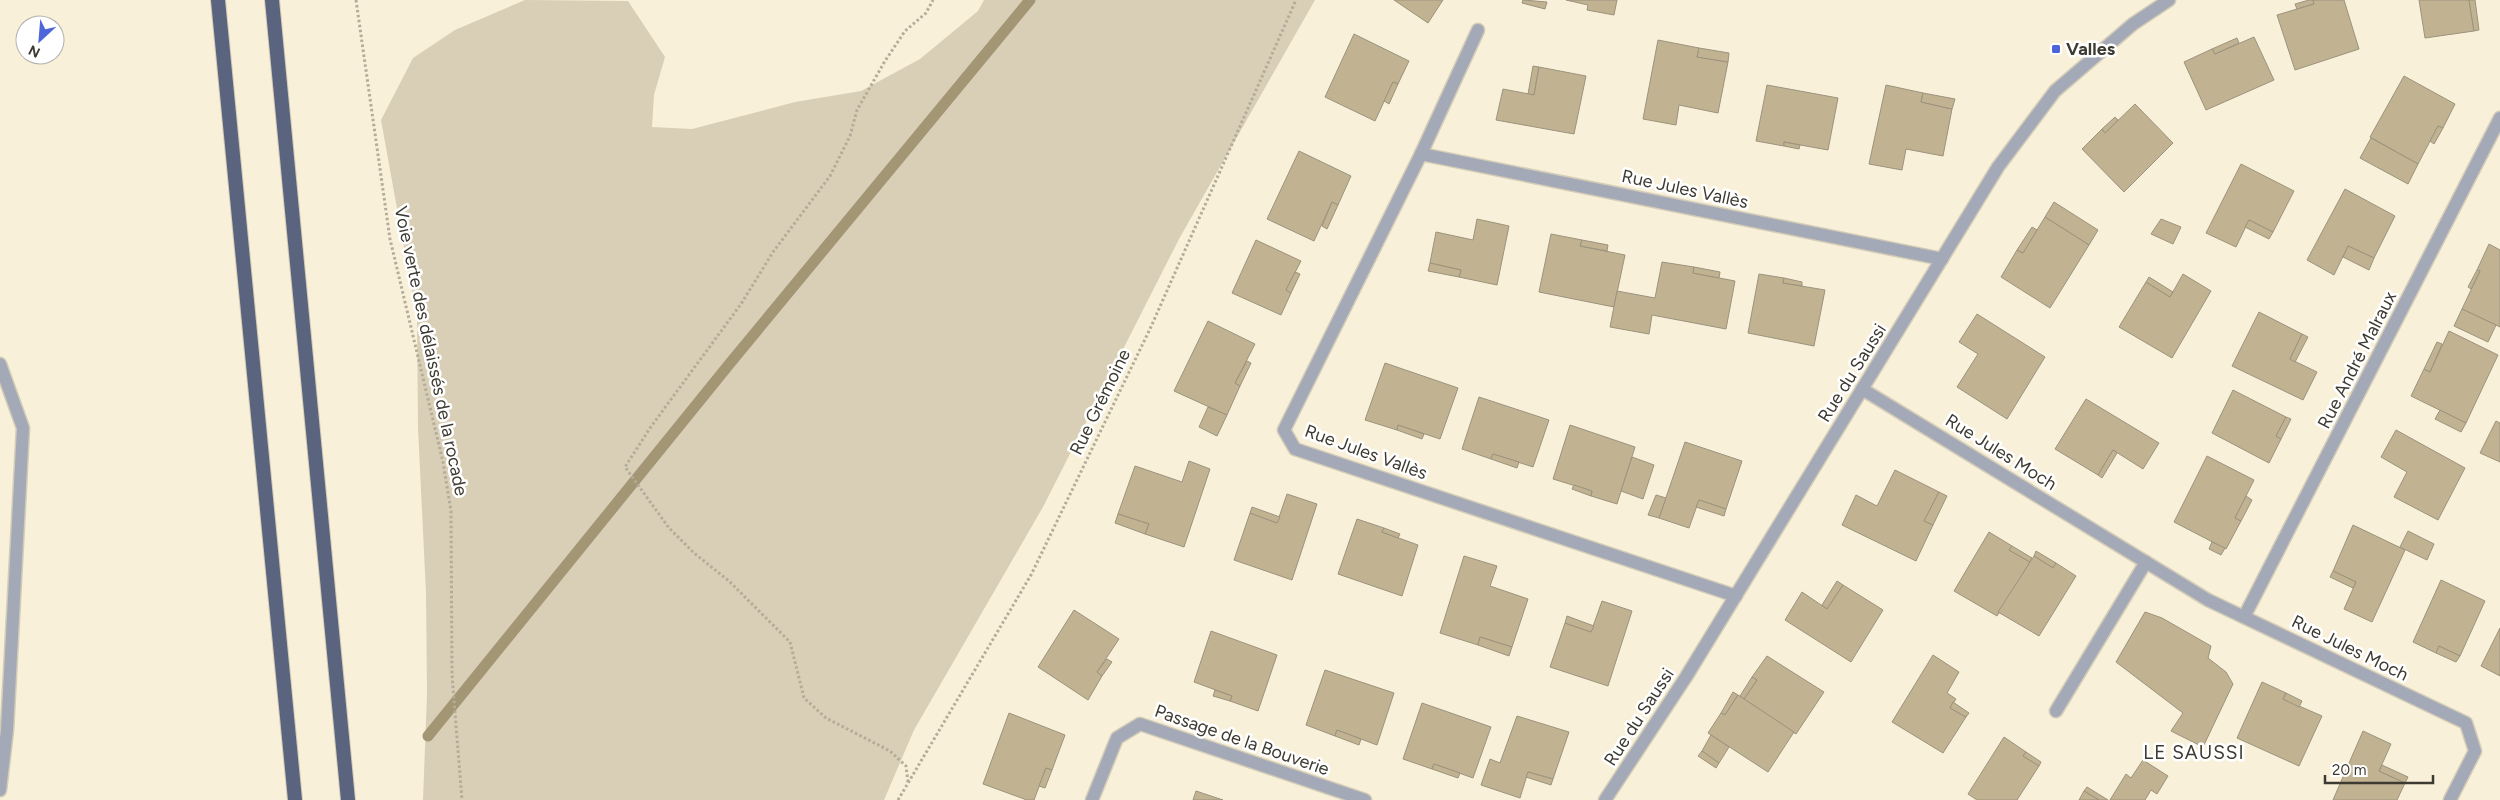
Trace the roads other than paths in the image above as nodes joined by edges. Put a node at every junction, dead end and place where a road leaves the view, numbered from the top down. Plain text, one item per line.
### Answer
1 (218, 0) edge
2 (272, 0) edge
3 (2168, 0) edge
4 (1478, 30) dead end
5 (2500, 118) edge
6 (1422, 154) junction
7 (1942, 259) junction
8 (0, 364) edge
9 (1862, 389) junction
10 (2146, 562) junction
11 (1736, 596) junction
12 (2244, 617) junction
13 (2056, 712) dead end
14 (0, 790) edge
15 (295, 800) edge
16 (348, 800) edge
17 (1092, 800) edge
18 (1365, 800) edge
19 (1605, 800) edge
20 (2450, 800) edge

1 - 15 highway
2 - 16 highway
3 - 7 street, Rue du Saussi
4 - 6 street, Rue Jules Vallès
5 - 12 street, Rue André Malraux
6 - 7 street, Rue Jules Vallès
6 - 11 street, Rue Jules Vallès
7 - 9 street, Rue du Saussi
8 - 14 street
9 - 10 street, Rue Jules Moch
9 - 11 street, Rue du Saussi
10 - 12 street, Rue Jules Moch
10 - 13 street
11 - 19 street, Rue du Saussi
12 - 20 street, Rue Jules Moch
17 - 18 street, Passage de la Bouverie

